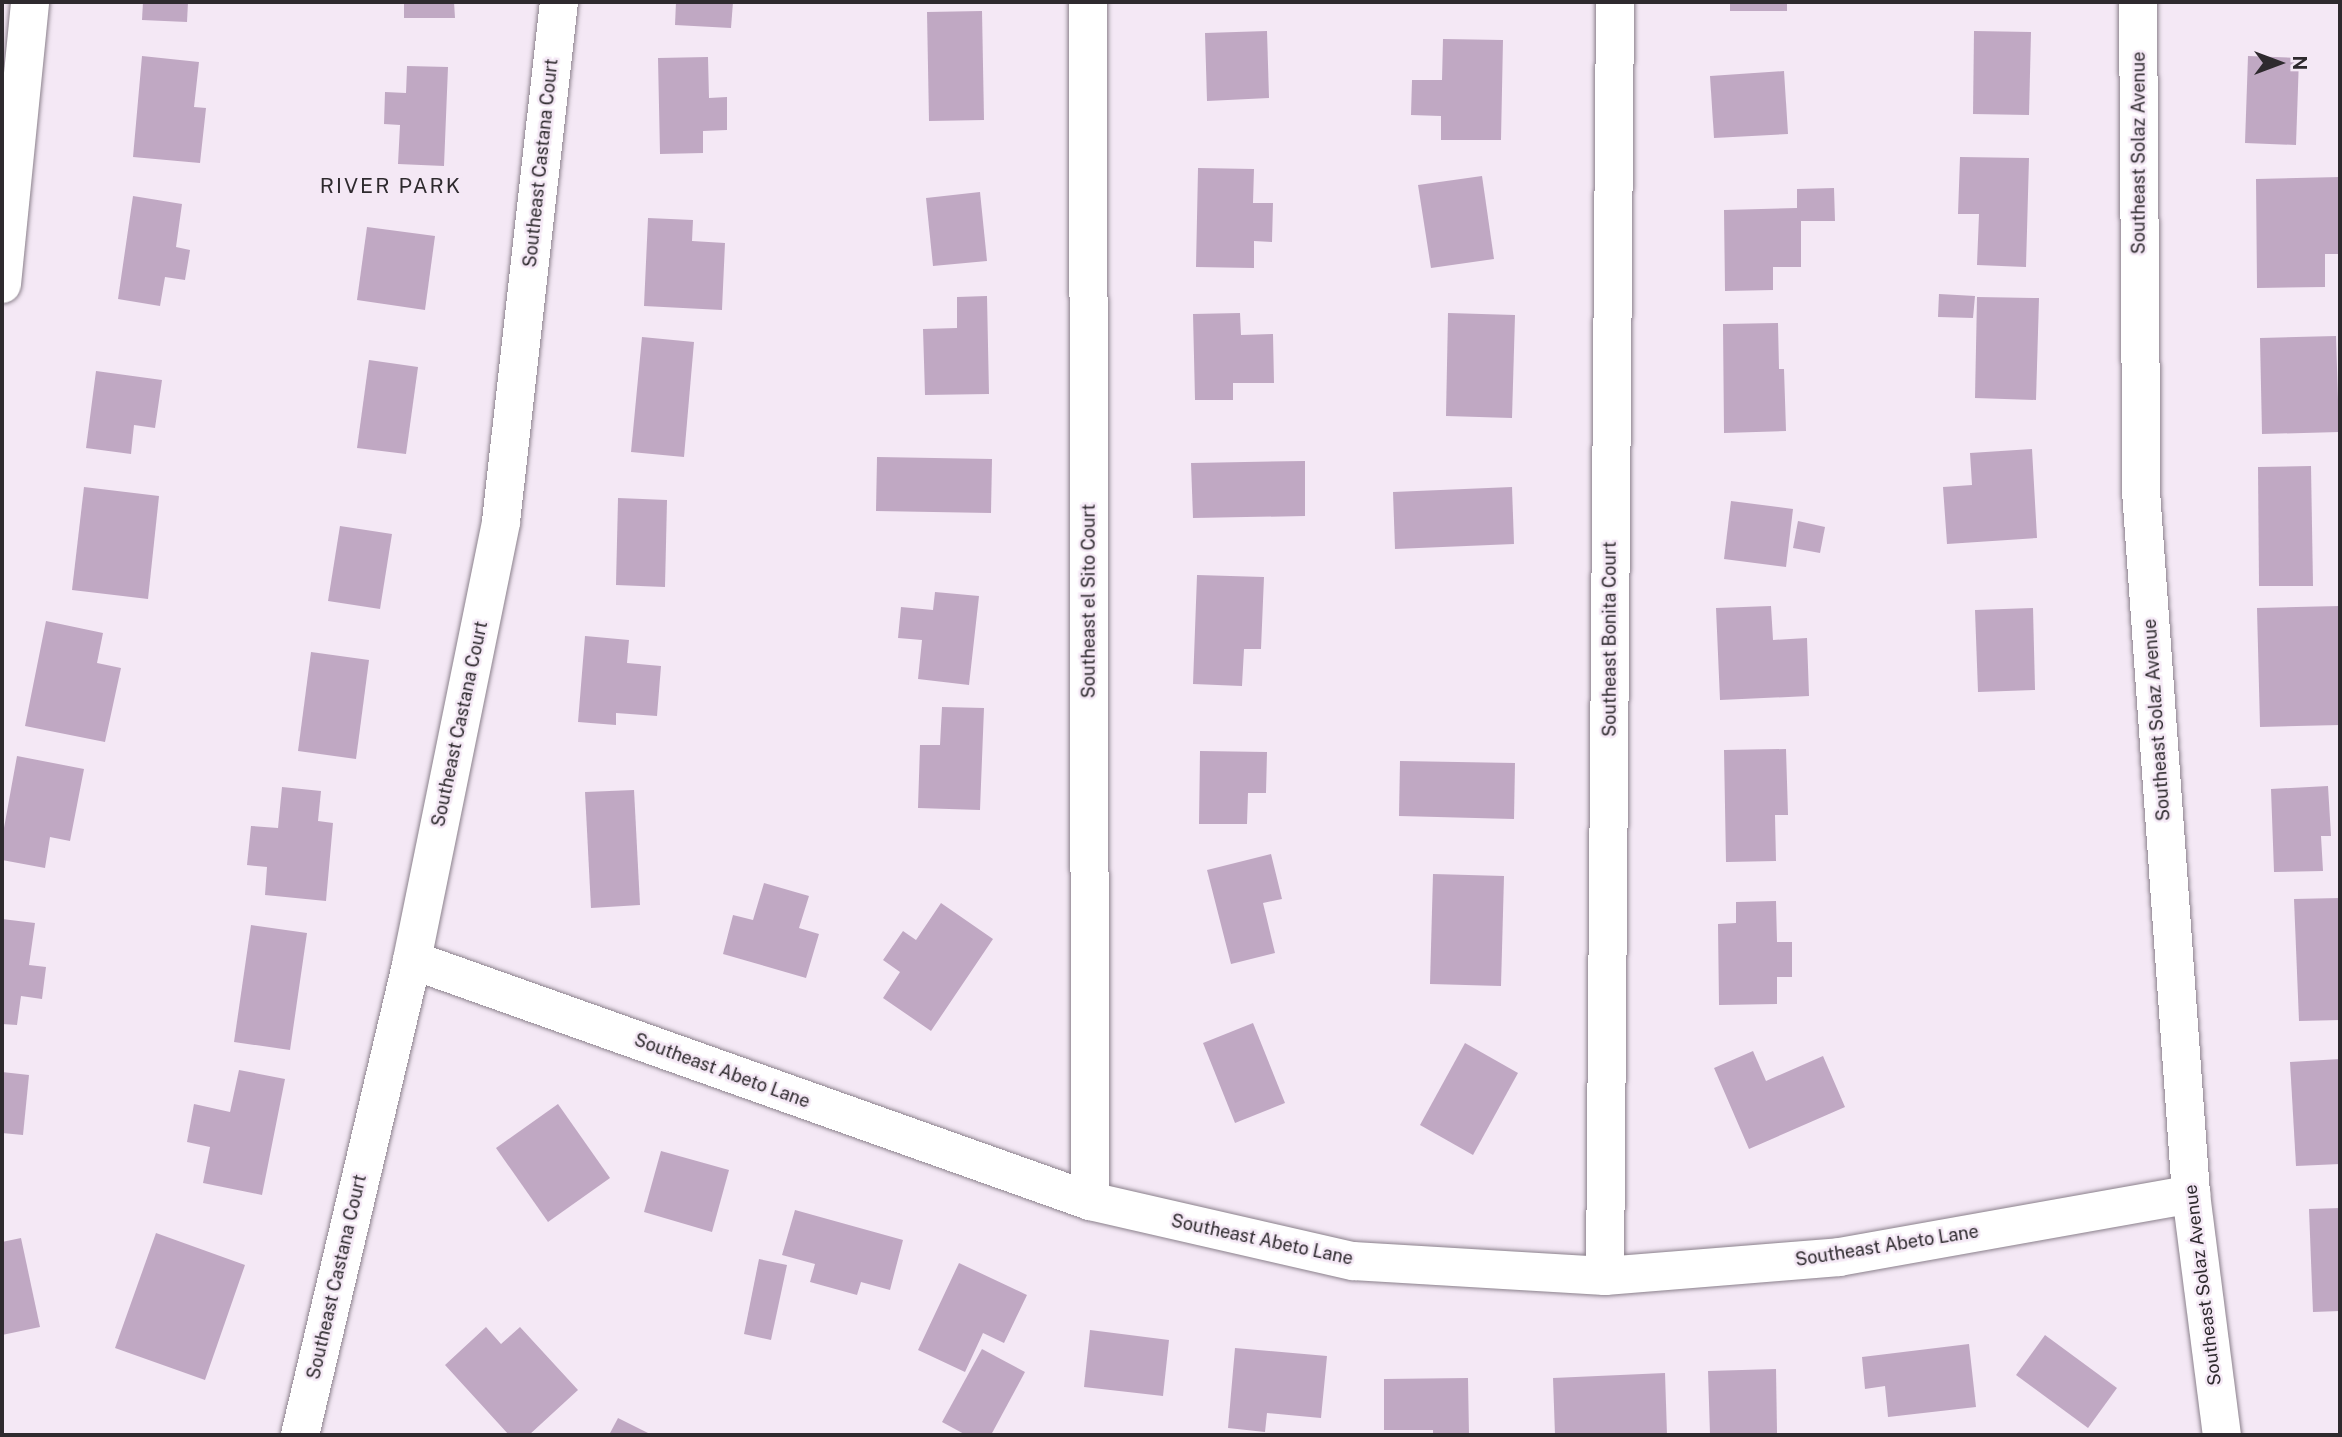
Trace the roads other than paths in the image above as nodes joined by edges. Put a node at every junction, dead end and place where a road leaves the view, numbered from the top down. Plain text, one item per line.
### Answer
1 (30, 2) edge
2 (559, 2) edge
3 (1088, 2) edge
4 (1615, 2) edge
5 (2137, 2) edge
6 (2, 284) edge
7 (412, 960) junction
8 (2191, 1194) junction
9 (1090, 1201) junction
10 (1605, 1276) junction
11 (300, 1435) edge
12 (2222, 1435) edge

1 - 6 street
2 - 7 street, Southeast Castana Court
3 - 9 street, Southeast el Sito Court
4 - 10 street, Southeast Bonita Court
5 - 8 street, Southeast Solaz Avenue
7 - 9 street, Southeast Abeto Lane
7 - 11 street, Southeast Castana Court
8 - 10 street, Southeast Abeto Lane
8 - 12 street, Southeast Solaz Avenue
9 - 10 street, Southeast Abeto Lane

